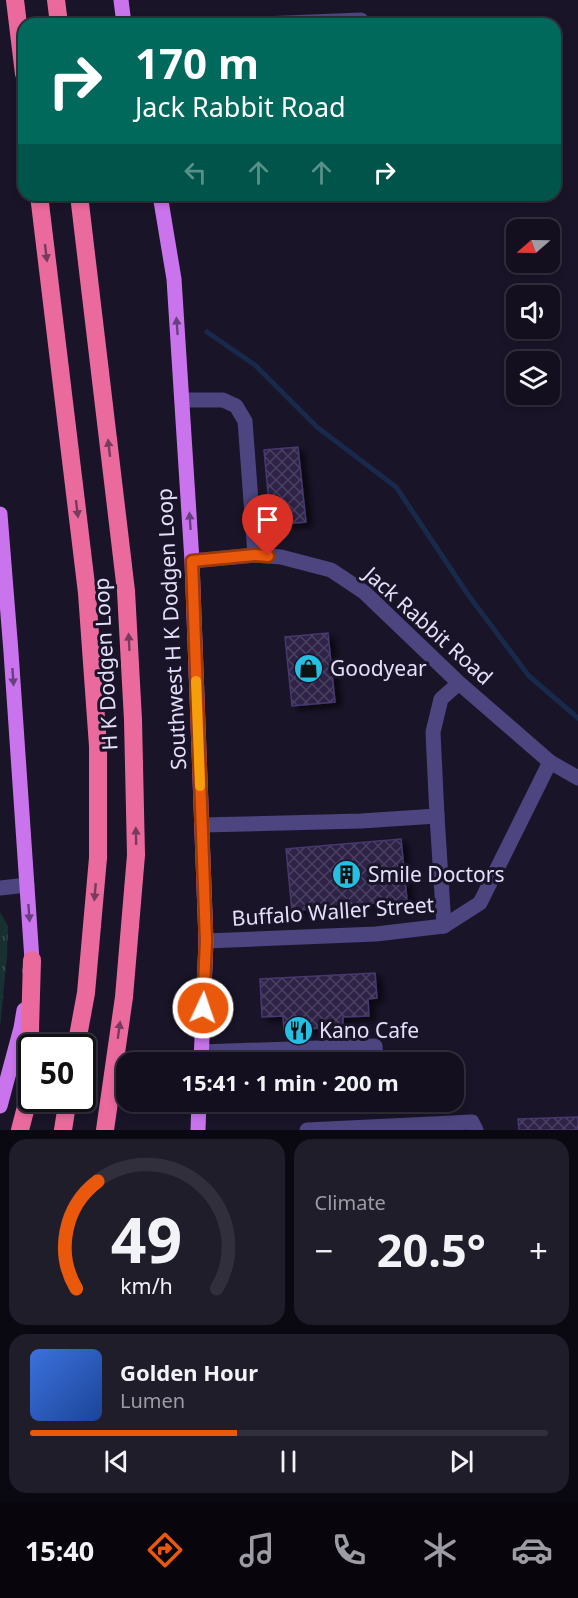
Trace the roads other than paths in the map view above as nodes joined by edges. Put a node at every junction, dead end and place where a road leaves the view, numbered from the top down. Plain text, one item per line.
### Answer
1 (15, 0) edge
2 (56, 0) edge
3 (121, 0) edge
4 (58, 18) edge
5 (123, 18) edge
6 (18, 25) edge
7 (40, 201) edge
8 (80, 201) edge
9 (161, 201) edge
10 (182, 400) junction
11 (0, 514) edge
12 (255, 555) junction
13 (192, 561) junction
14 (6, 653) edge
15 (459, 683) junction
16 (550, 762) junction
17 (578, 778) edge
18 (437, 816) junction
19 (202, 825) junction
20 (27, 885) junction
21 (0, 888) edge
22 (444, 926) junction
23 (206, 941) junction
24 (32, 960) junction
25 (78, 1034) edge
26 (201, 1052) edge
27 (300, 1052) edge
28 (375, 1052) edge
29 (0, 1106) edge
30 (66, 1112) edge
31 (199, 1112) edge
32 (444, 1127) edge
33 (20, 1130) edge
34 (63, 1130) edge
35 (105, 1130) edge
36 (198, 1130) edge
37 (307, 1130) edge
38 (476, 1130) edge

1 - 6 highway
2 - 4 highway
3 - 5 main road
7 -> 25 highway, H K Dodgen Loop
35 -> 8 highway, H K Dodgen Loop
10 -> 9 main road, Southwest H K Dodgen Loop
10 - 12 street
13 -> 10 main road, Southwest H K Dodgen Loop
11 - 14 main road
12 - 13 street, Jack Rabbit Road
12 - 15 street, Jack Rabbit Road
13 - 19 main road, Southwest H K Dodgen Loop
14 -> 20 main road
15 - 16 street, Jack Rabbit Road
15 - 18 street
16 - 17 street, Jack Rabbit Road
16 - 22 street, Buffalo Waller Street
18 - 19 street
18 - 22 street
19 - 23 main road, Southwest H K Dodgen Loop
20 - 21 street
20 -> 24 main road
22 - 23 street, Buffalo Waller Street
23 - 26 main road, Southwest H K Dodgen Loop
24 - 29 main road
24 - 33 highway
27 - 28 street
30 - 34 highway
31 - 36 main road
32 - 37 street
32 - 38 street

